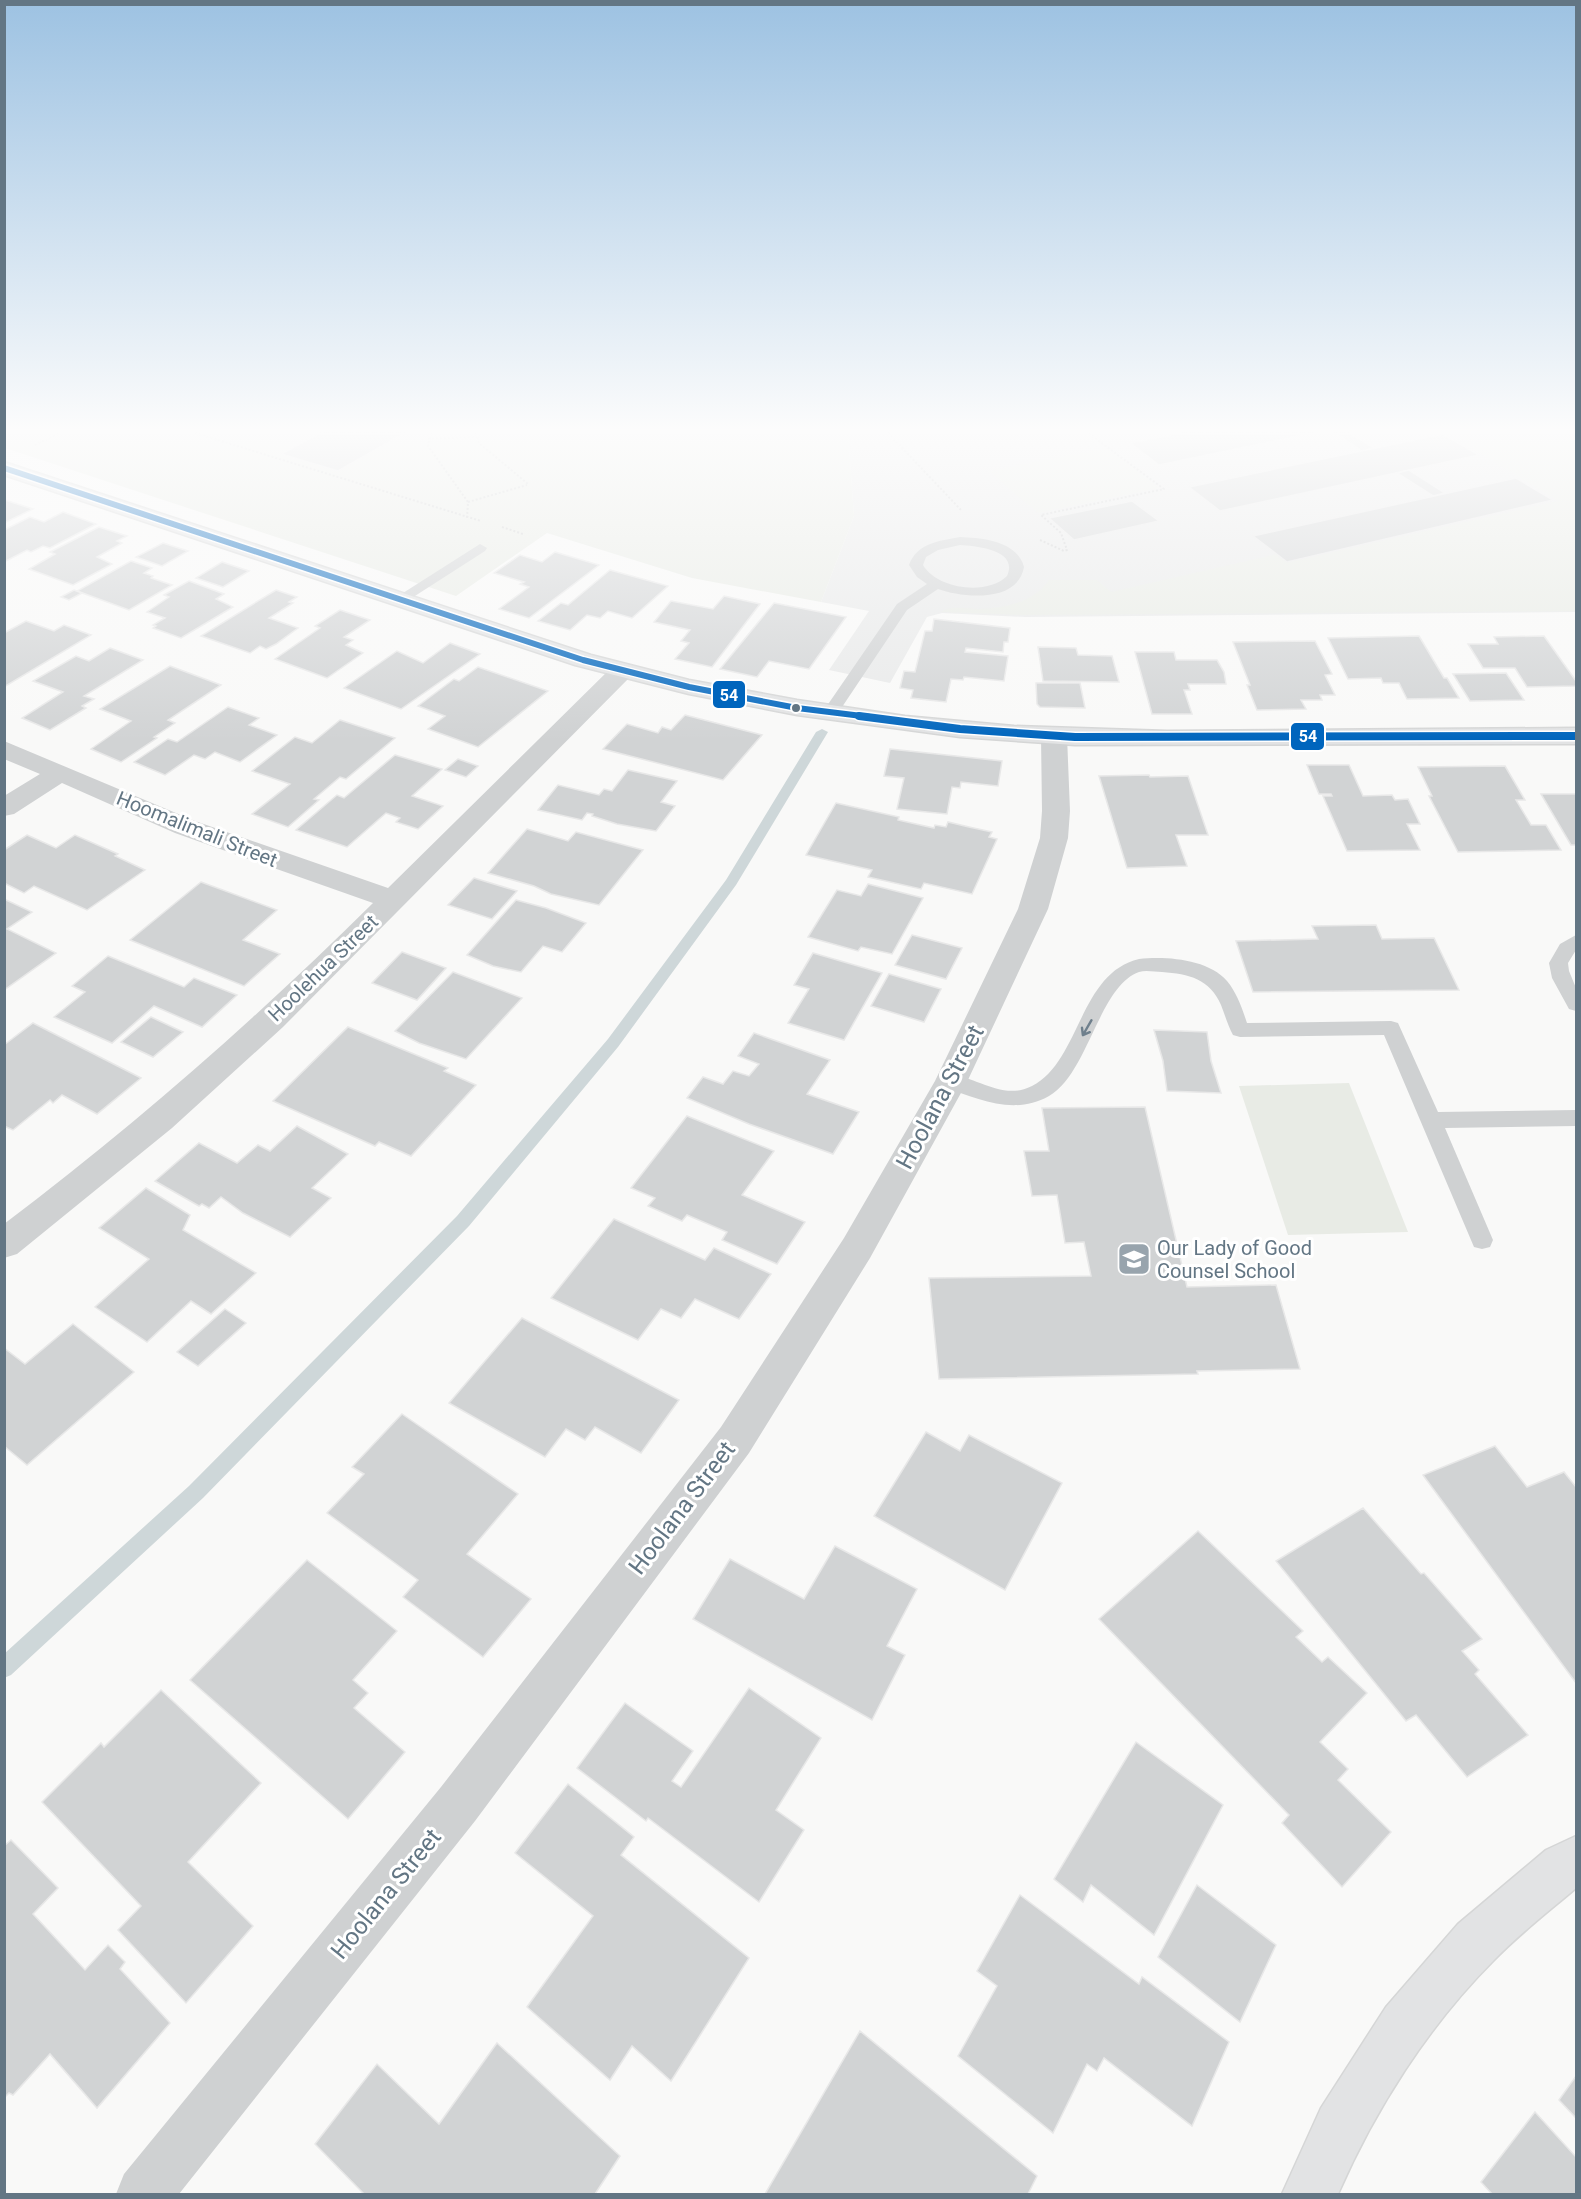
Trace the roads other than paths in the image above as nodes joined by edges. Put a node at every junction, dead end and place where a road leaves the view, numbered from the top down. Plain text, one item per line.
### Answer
1 (206, 536) edge
2 (480, 548) dead end
3 (935, 585) junction
4 (399, 600) junction
5 (622, 671) junction
6 (830, 713) junction
7 (1054, 736) junction
8 (1576, 736) edge
9 (4, 749) edge
10 (60, 773) junction
11 (4, 808) edge
12 (393, 900) junction
13 (1576, 941) edge
14 (1576, 1004) edge
15 (951, 1082) junction
16 (1576, 1118) edge
17 (1429, 1120) junction
18 (1482, 1240) dead end
19 (4, 1244) edge
20 (1576, 1860) edge
21 (144, 2194) edge
22 (1310, 2194) edge

1 - 4 street
2 - 4 lane
3 - 3 lane
3 - 6 lane
4 - 5 street
5 - 6 street
5 - 12 street, Hoolehua Street
6 - 7 street
7 - 8 street
7 - 15 street, Hoolana Street
9 - 10 street, Hoomalimali Street
10 - 11 street
10 - 12 street, Hoomalimali Street
12 - 19 street, Hoolehua Street
13 - 14 lane
17 -> 15 lane
15 - 21 street, Hoolana Street
16 - 17 lane
17 - 18 lane
20 - 22 street

